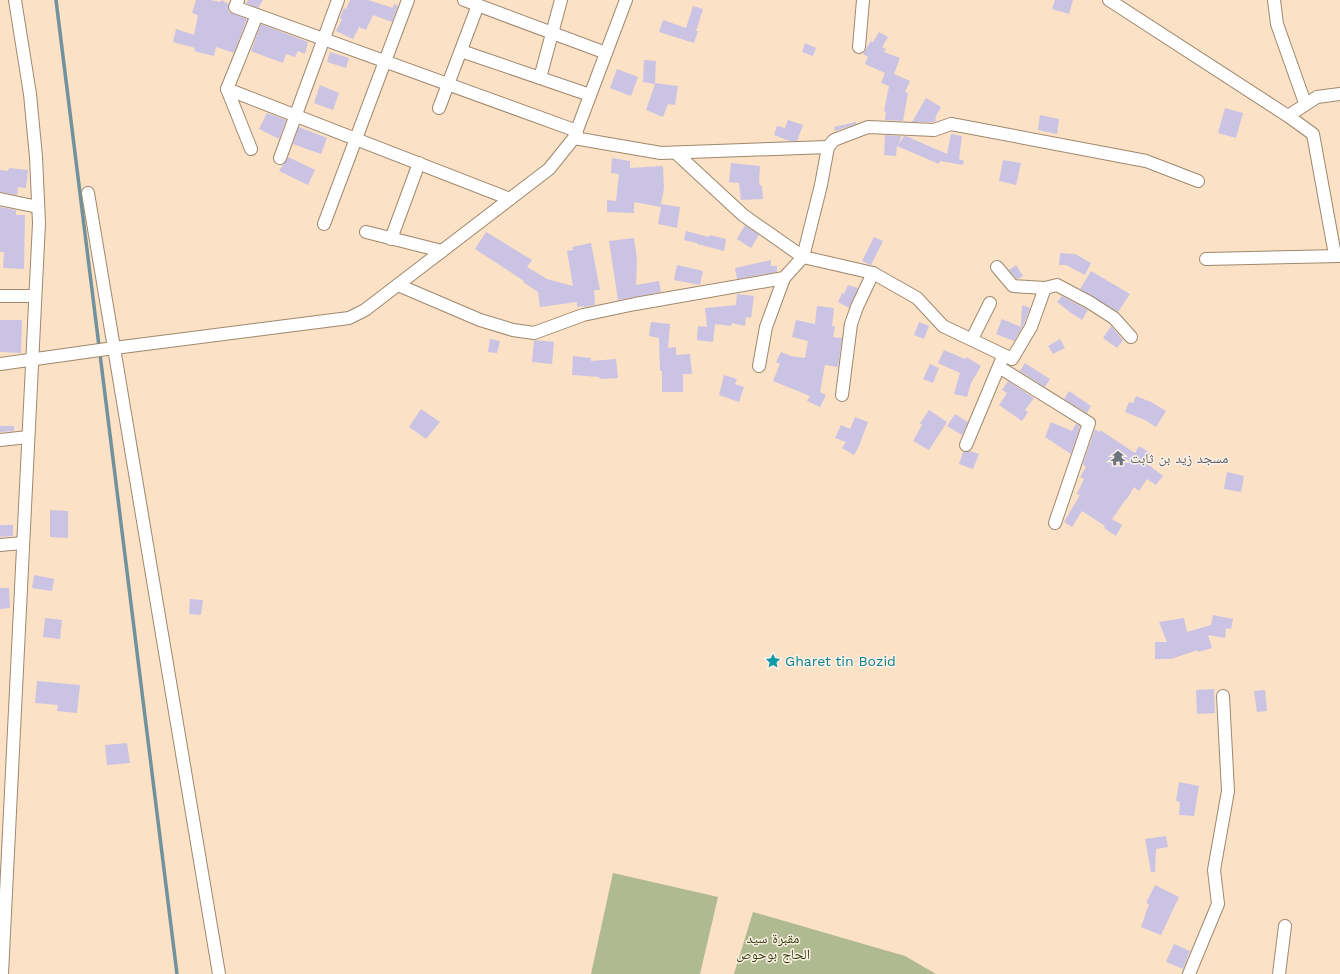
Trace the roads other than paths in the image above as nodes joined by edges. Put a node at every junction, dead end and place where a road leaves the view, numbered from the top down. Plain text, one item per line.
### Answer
1 (15, 0) edge
2 (238, 0) edge
3 (338, 0) edge
4 (408, 0) edge
5 (464, 0) edge
6 (561, 0) edge
7 (626, 0) edge
8 (863, 0) edge
9 (1110, 0) edge
10 (1274, 0) edge
11 (485, 5) edge
12 (257, 15) junction
13 (552, 33) junction
14 (324, 39) junction
15 (859, 47) dead end
16 (461, 51) junction
17 (606, 53) junction
18 (385, 61) junction
19 (540, 78) junction
20 (448, 84) junction
21 (227, 89) junction
22 (1340, 94) edge
23 (590, 95) junction
24 (1306, 103) junction
25 (440, 108) dead end
26 (296, 115) junction
27 (1288, 116) junction
28 (576, 134) junction
29 (356, 139) junction
30 (828, 147) junction
31 (251, 149) dead end
32 (676, 153) junction
33 (280, 158) dead end
34 (419, 163) junction
35 (1198, 181) dead end
36 (88, 193) dead end
37 (0, 199) edge
38 (510, 199) junction
39 (38, 207) junction
40 (324, 224) dead end
41 (366, 232) dead end
42 (391, 239) junction
43 (442, 251) junction
44 (1338, 256) edge
45 (802, 257) junction
46 (1206, 259) dead end
47 (997, 267) dead end
48 (873, 273) junction
49 (784, 278) junction
50 (398, 285) junction
51 (1044, 288) junction
52 (0, 296) edge
53 (35, 296) junction
54 (990, 303) dead end
55 (1131, 337) dead end
56 (972, 339) junction
57 (114, 348) junction
58 (1004, 355) junction
59 (32, 360) junction
60 (0, 364) edge
61 (759, 366) dead end
62 (999, 367) junction
63 (842, 395) dead end
64 (28, 437) junction
65 (0, 440) edge
66 (966, 445) dead end
67 (1055, 523) dead end
68 (23, 543) junction
69 (0, 546) edge
70 (1223, 696) dead end
71 (5, 826) edge
72 (1286, 926) dead end
73 (2, 973) edge
74 (219, 974) edge
75 (1189, 974) edge
76 (1279, 974) edge

1 - 39 street
2 - 12 street
3 - 14 street
4 - 18 street
5 - 11 street
6 - 13 street
7 - 17 street
8 - 15 street
9 - 27 street
10 - 24 street
11 - 13 street
11 - 16 street
12 - 14 street
12 - 21 street
13 - 17 street
13 - 19 street
14 - 18 street
14 - 26 street
16 - 19 street
16 - 20 street
17 - 23 street
18 - 20 street
18 - 29 street
19 - 23 street
20 - 25 street
20 - 28 street
21 - 26 street
21 - 31 street
22 - 24 street
23 - 28 street
24 - 27 street
26 - 29 street
26 - 33 street
27 - 44 street
28 - 32 street
28 - 38 street
29 - 34 street
29 - 40 street
30 - 32 street
30 - 35 street
30 - 45 street
32 - 45 street
34 - 38 street
34 - 42 street
36 - 57 street
37 - 39 street
38 - 43 street
39 - 53 street
41 - 42 street
42 - 43 street
43 - 50 street
44 - 46 street
45 - 48 street
45 - 49 street
47 - 51 street
48 - 56 street
48 - 63 street
49 - 50 street
49 - 61 street
50 - 57 street
51 - 55 street
51 - 58 street
52 - 53 street
53 - 59 street
54 - 56 street
56 - 58 street
57 - 59 street
57 - 74 street
58 - 62 street
59 - 60 street
59 - 64 street
62 - 66 street
62 - 67 street
64 - 65 street
64 - 68 street
68 - 69 street
68 - 71 street
70 - 75 street
71 - 73 street
72 - 76 street

